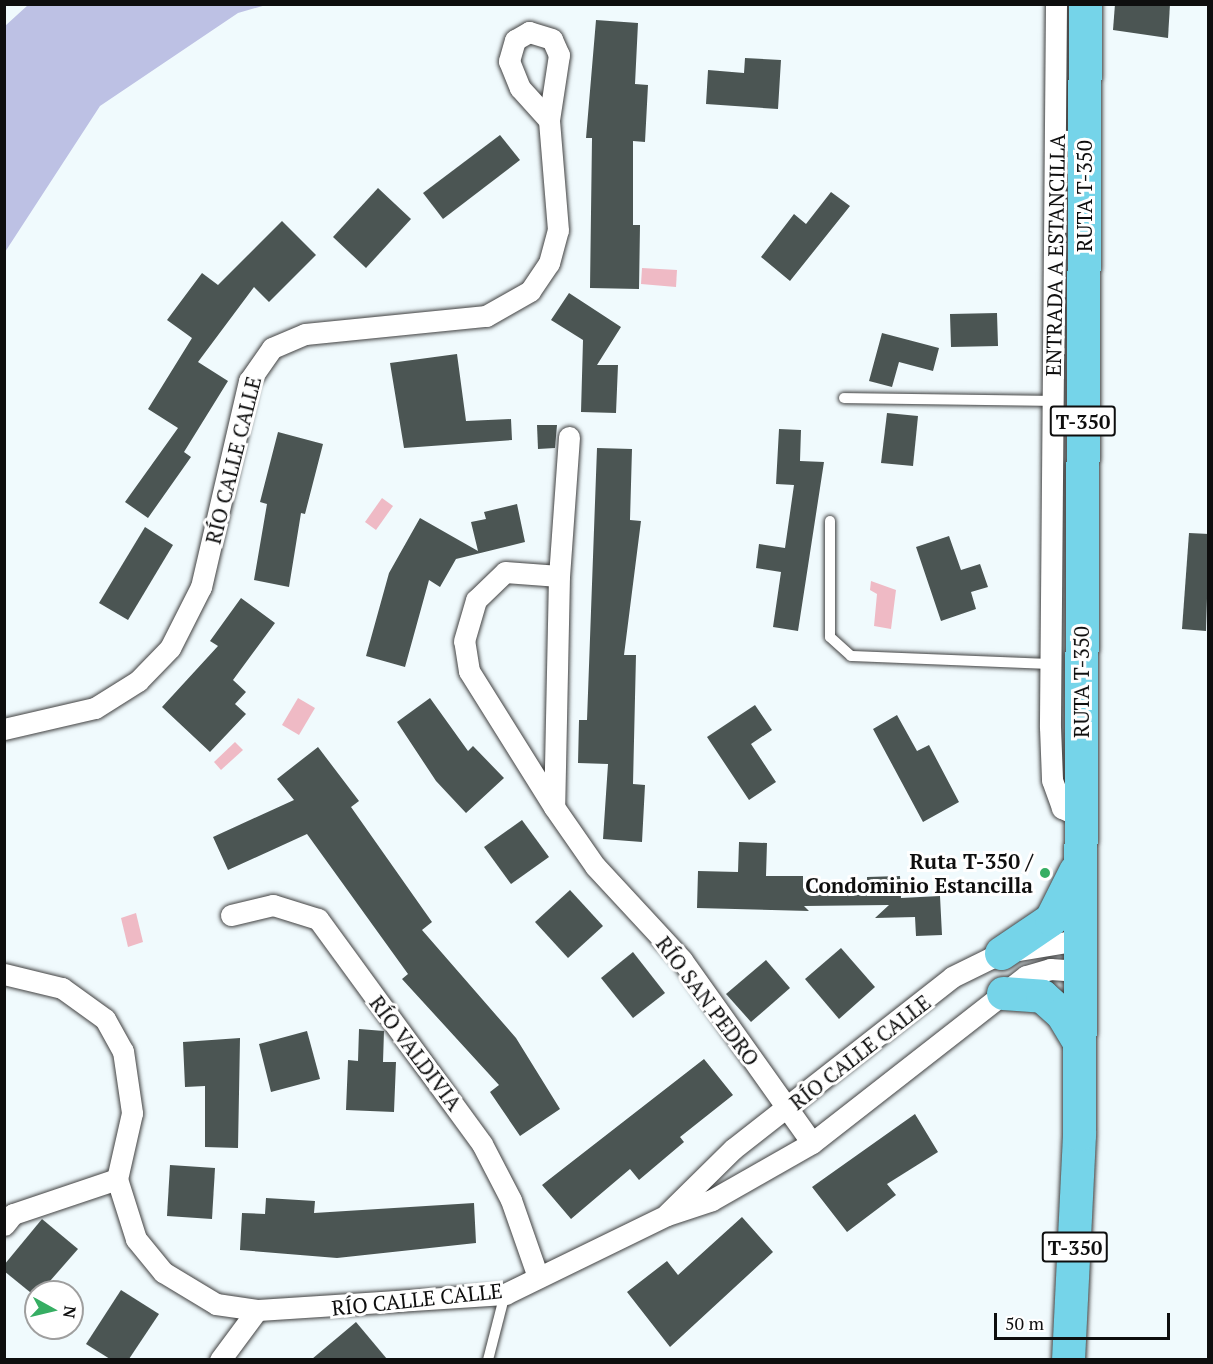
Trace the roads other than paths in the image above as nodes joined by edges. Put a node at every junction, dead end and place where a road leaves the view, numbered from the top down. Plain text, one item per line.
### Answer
1 (1056, 4) edge
2 (1085, 4) edge
3 (549, 120) dead end
4 (844, 398) dead end
5 (1053, 401) junction
6 (569, 437) dead end
7 (830, 521) dead end
8 (559, 576) junction
9 (1051, 664) junction
10 (4, 729) edge
11 (554, 807) junction
12 (1081, 817) junction
13 (1081, 858) junction
14 (231, 915) dead end
15 (1001, 953) junction
16 (1080, 955) junction
17 (4, 974) edge
18 (1003, 993) junction
19 (1078, 1042) junction
20 (788, 1109) junction
21 (812, 1143) junction
22 (117, 1179) junction
23 (667, 1215) junction
24 (4, 1225) edge
25 (538, 1277) junction
26 (505, 1294) junction
27 (257, 1310) junction
28 (220, 1359) edge
29 (488, 1359) edge
30 (1068, 1359) edge

1 - 5 street, ENTRADA A ESTANCILLA
2 - 12 main road, RUTA T-350 / T-350
3 - 10 street, RÍO CALLE CALLE
4 - 5 lane
5 - 9 street, ENTRADA A ESTANCILLA
6 - 8 street
7 - 9 lane
8 - 11 street
8 - 11 street, RÍO SAN PEDRO
9 - 12 street, ENTRADA A ESTANCILLA
11 - 20 street, RÍO SAN PEDRO
12 - 13 main road, RUTA T-350 / T-350
13 - 15 main road
13 - 16 main road, RUTA T-350 / T-350
14 - 25 street, RÍO VALDIVIA
15 - 16 street, RÍO CALLE CALLE
15 - 20 street, RÍO CALLE CALLE
16 - 18 street, RÍO CALLE CALLE
16 - 19 main road, RUTA T-350 / T-350
17 - 22 street
18 - 19 main road
18 - 21 street, RÍO CALLE CALLE
19 - 30 main road, RUTA T-350 / T-350
20 - 21 street, RÍO SAN PEDRO
20 - 23 street, RÍO CALLE CALLE
21 - 23 street, RÍO CALLE CALLE
22 - 24 street
22 - 27 street, RÍO CALLE CALLE
23 - 25 street, RÍO CALLE CALLE
25 - 26 street, RÍO CALLE CALLE
26 - 27 street, RÍO CALLE CALLE
26 - 29 lane
27 - 28 street

